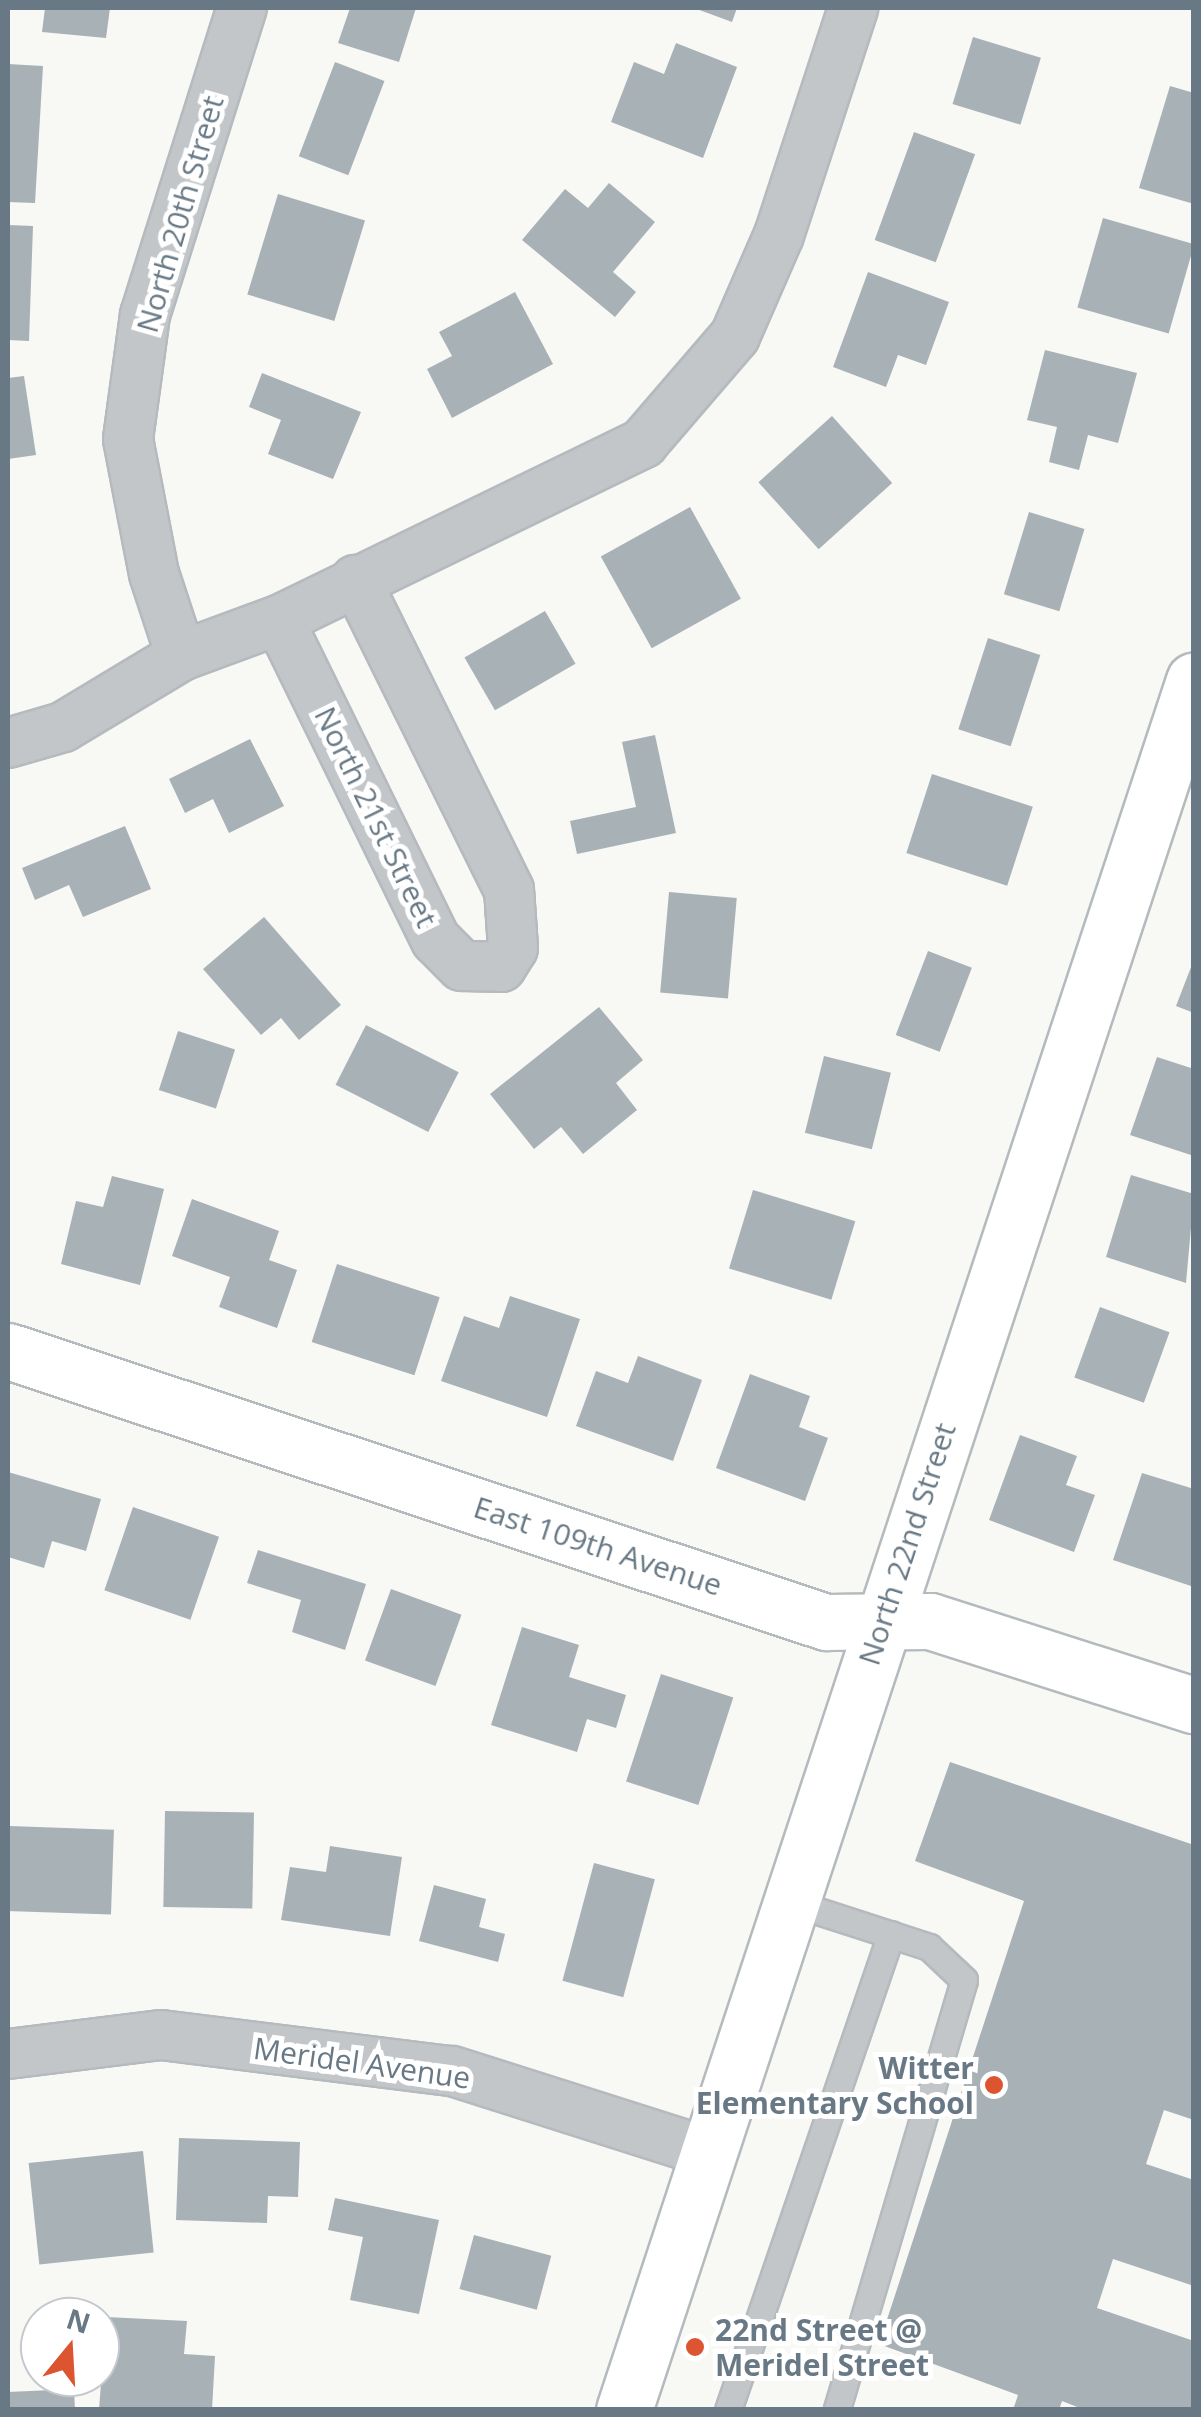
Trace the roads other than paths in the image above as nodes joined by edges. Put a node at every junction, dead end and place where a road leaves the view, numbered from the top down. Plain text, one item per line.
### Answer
1 (242, 8) edge
2 (853, 8) edge
3 (356, 580) junction
4 (279, 620) junction
5 (181, 656) junction
6 (1194, 680) edge
7 (8, 743) edge
8 (8, 1351) edge
9 (883, 1618) junction
10 (1194, 1705) edge
11 (790, 1902) junction
12 (890, 1934) junction
13 (8, 2054) edge
14 (708, 2152) junction
15 (624, 2410) edge
16 (728, 2410) edge
17 (837, 2410) edge

1 - 5 street, North 20th Street
2 - 3 street
3 - 4 street
3 - 4 street, North 21st Street
4 - 5 street
5 - 7 street
6 - 9 street, North 22nd Street
8 - 9 street, East 109th Avenue
9 - 10 street, East 109th Avenue
9 - 11 street, North 22nd Street
11 - 12 lane
11 - 14 street, North 22nd Street
12 - 16 lane
12 - 17 lane
13 - 14 street, Meridel Avenue
14 - 15 street, North 22nd Street

